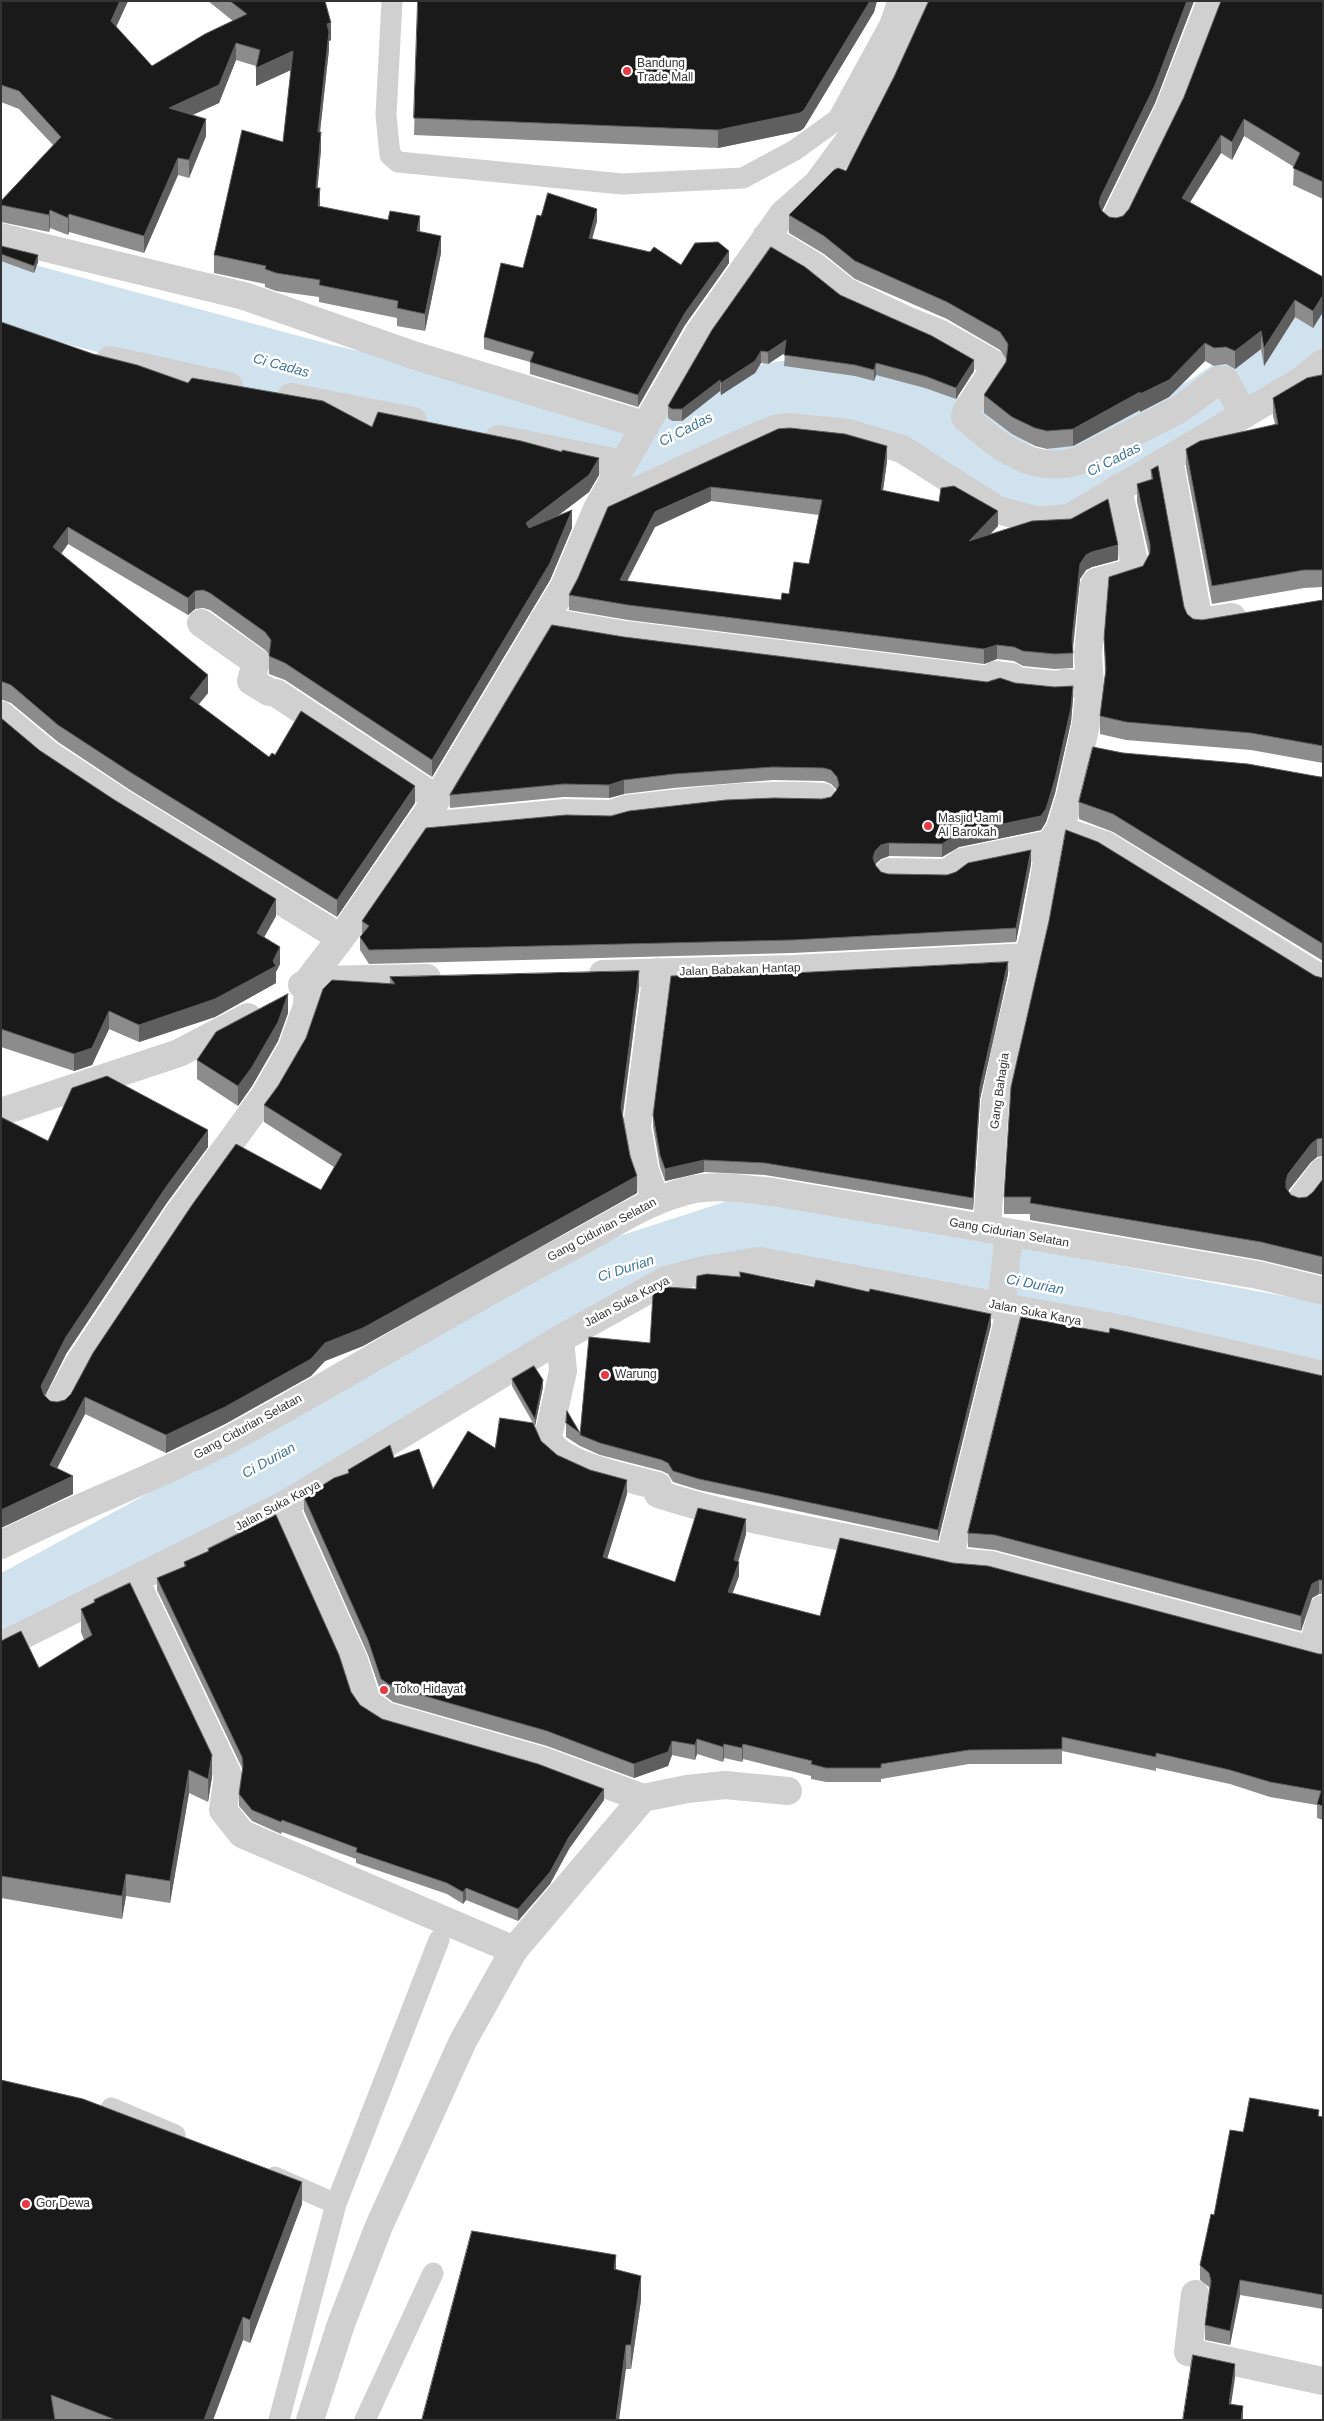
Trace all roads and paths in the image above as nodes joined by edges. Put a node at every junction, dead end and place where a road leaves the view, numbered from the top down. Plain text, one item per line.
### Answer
1 (392, 1) edge
2 (898, 1) edge
3 (920, 1) edge
4 (1211, 1) edge
5 (1114, 220) edge
6 (1, 237) edge
7 (766, 237) junction
8 (89, 354) edge
9 (1323, 363) edge
10 (1237, 403) junction
11 (435, 425) edge
12 (643, 427) junction
13 (479, 434) edge
14 (626, 459) junction
15 (1169, 459) junction
16 (1118, 488) junction
17 (604, 506) dead end
18 (1258, 612) edge
19 (544, 621) junction
20 (201, 623) dead end
21 (1090, 685) junction
22 (1, 714) edge
23 (823, 797) edge
24 (437, 798) junction
25 (424, 827) junction
26 (1055, 837) junction
27 (889, 872) edge
28 (341, 938) junction
29 (1028, 956) junction
30 (656, 972) junction
31 (579, 974) edge
32 (453, 978) edge
33 (313, 980) junction
34 (1323, 980) edge
35 (1, 1112) edge
36 (1323, 1171) edge
37 (1301, 1200) edge
38 (656, 1201) junction
39 (1002, 1234) junction
40 (1323, 1291) edge
41 (1005, 1304) junction
42 (560, 1339) junction
43 (1323, 1375) edge
44 (57, 1404) edge
45 (284, 1505) junction
46 (1, 1545) edge
47 (949, 1560) junction
48 (135, 1580) junction
49 (1323, 1609) edge
50 (1, 1646) edge
51 (1317, 1652) edge
52 (788, 1792) dead end
53 (643, 1798) junction
54 (439, 1940) dead end
55 (514, 1950) junction
56 (111, 2108) edge
57 (192, 2142) edge
58 (255, 2169) edge
59 (336, 2204) junction
60 (433, 2273) dead end
61 (1194, 2294) dead end
62 (1323, 2381) edge
63 (279, 2420) edge
64 (310, 2420) edge
65 (365, 2420) edge

1 - 2 lane
3 - 7 street
4 - 5 street
6 - 12 street
7 - 10 street
7 - 12 street
8 - 11 street
9 - 10 street
10 - 15 street
12 - 14 street
13 - 14 street
14 - 19 street
15 - 16 street
15 - 18 street
16 - 17 street
16 - 21 street
19 - 21 street
19 - 24 street
20 - 24 street
21 - 26 street
22 - 28 street
23 - 25 street
24 - 25 street
25 - 28 street
26 - 27 street
26 - 29 street
26 - 34 street
28 - 33 street
29 - 30 street, Jalan Babakan Hantap
29 - 39 street, Gang Bahagia
30 - 31 street, Jalan Babakan Hantap
30 - 38 street
32 - 33 street
33 - 35 street
33 - 44 street
36 - 37 street
38 - 39 street, Gang Cidurian Selatan
38 - 46 street, Gang Cidurian Selatan
39 - 40 street, Gang Cidurian Selatan
39 - 41 street, Gang Bahagia
41 - 42 street, Jalan Suka Karya
41 - 43 street, Jalan Suka Karya
41 - 47 street, Gang Bahagia
42 - 45 street, Jalan Suka Karya
42 - 47 street
45 - 48 street, Jalan Suka Karya
45 - 53 street
47 - 51 street
48 - 50 street, Jalan Suka Karya
48 - 55 street
49 - 51 street
52 - 53 street
53 - 55 street
54 - 59 lane
55 - 64 street
56 - 57 lane
58 - 59 lane
59 - 63 lane
60 - 65 lane
61 - 62 street

